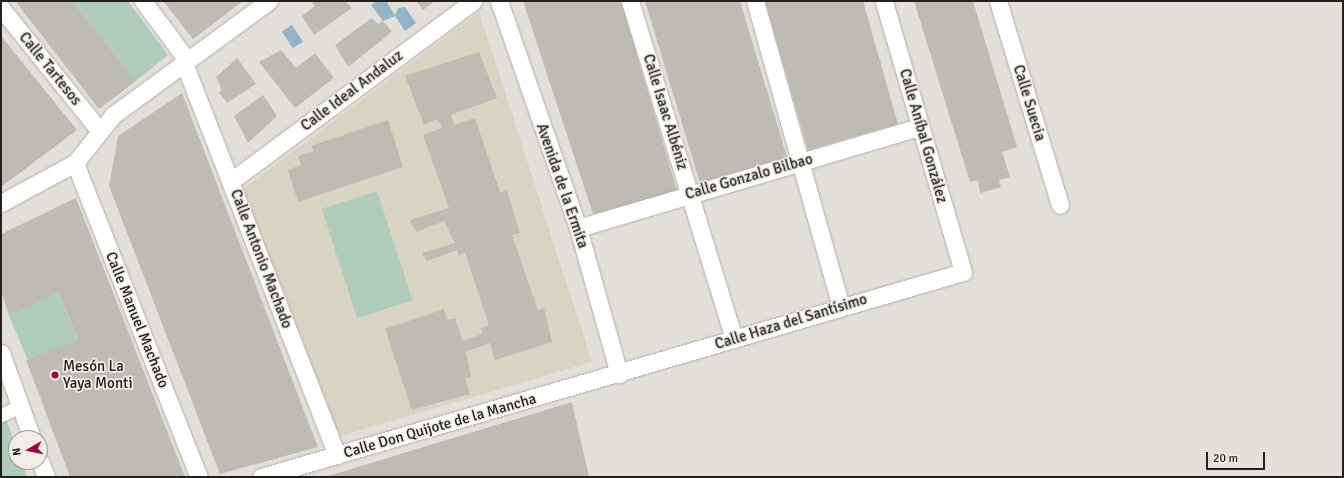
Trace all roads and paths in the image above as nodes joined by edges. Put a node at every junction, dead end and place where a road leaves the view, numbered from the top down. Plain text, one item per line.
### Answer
1 (143, 1) edge
2 (269, 1) edge
3 (473, 1) edge
4 (499, 1) edge
5 (630, 1) edge
6 (755, 1) edge
7 (884, 1) edge
8 (998, 1) edge
9 (1, 8) edge
10 (185, 62) junction
11 (920, 127) junction
12 (99, 130) junction
13 (801, 161) junction
14 (75, 163) junction
15 (232, 181) junction
16 (690, 194) junction
17 (1, 203) edge
18 (1060, 205) dead end
19 (578, 228) junction
20 (963, 272) joint
21 (841, 306) junction
22 (734, 339) junction
23 (1, 353) edge
24 (619, 374) junction
25 (20, 406) junction
26 (1, 415) edge
27 (29, 430) edge
28 (337, 455) junction
29 (199, 477) edge
30 (261, 477) edge

1 - 10 street, Calle Antonio Machado
2 - 10 street
3 - 15 street, Calle Ideal Andaluz
4 - 19 street, Avenida de la Ermita
5 - 16 street, Calle Isaac Albéniz
6 - 13 street
7 - 11 street, Calle Aníbal González
8 - 18 street, Calle Suecia
9 - 12 street, Calle Tartesos
10 - 12 street
10 - 15 street, Calle Antonio Machado
11 - 13 street, Calle Gonzalo Bilbao
11 - 20 street, Calle Aníbal González
12 - 14 street
13 - 16 street, Calle Gonzalo Bilbao
13 - 21 street
14 - 17 street
14 - 29 street, Calle Manuel Machado
15 - 28 street, Calle Antonio Machado
16 - 19 street, Calle Gonzalo Bilbao
16 - 22 street, Calle Isaac Albéniz
19 - 24 street, Avenida de la Ermita
20 - 21 street, Calle Haza del Santísimo
21 - 22 street, Calle Haza del Santísimo
22 - 24 street, Calle Haza del Santísimo
23 - 25 street
24 - 28 street, Calle Don Quijote de la Mancha
25 - 26 street
25 - 27 street
28 - 30 street, Calle Don Quijote de la Mancha

